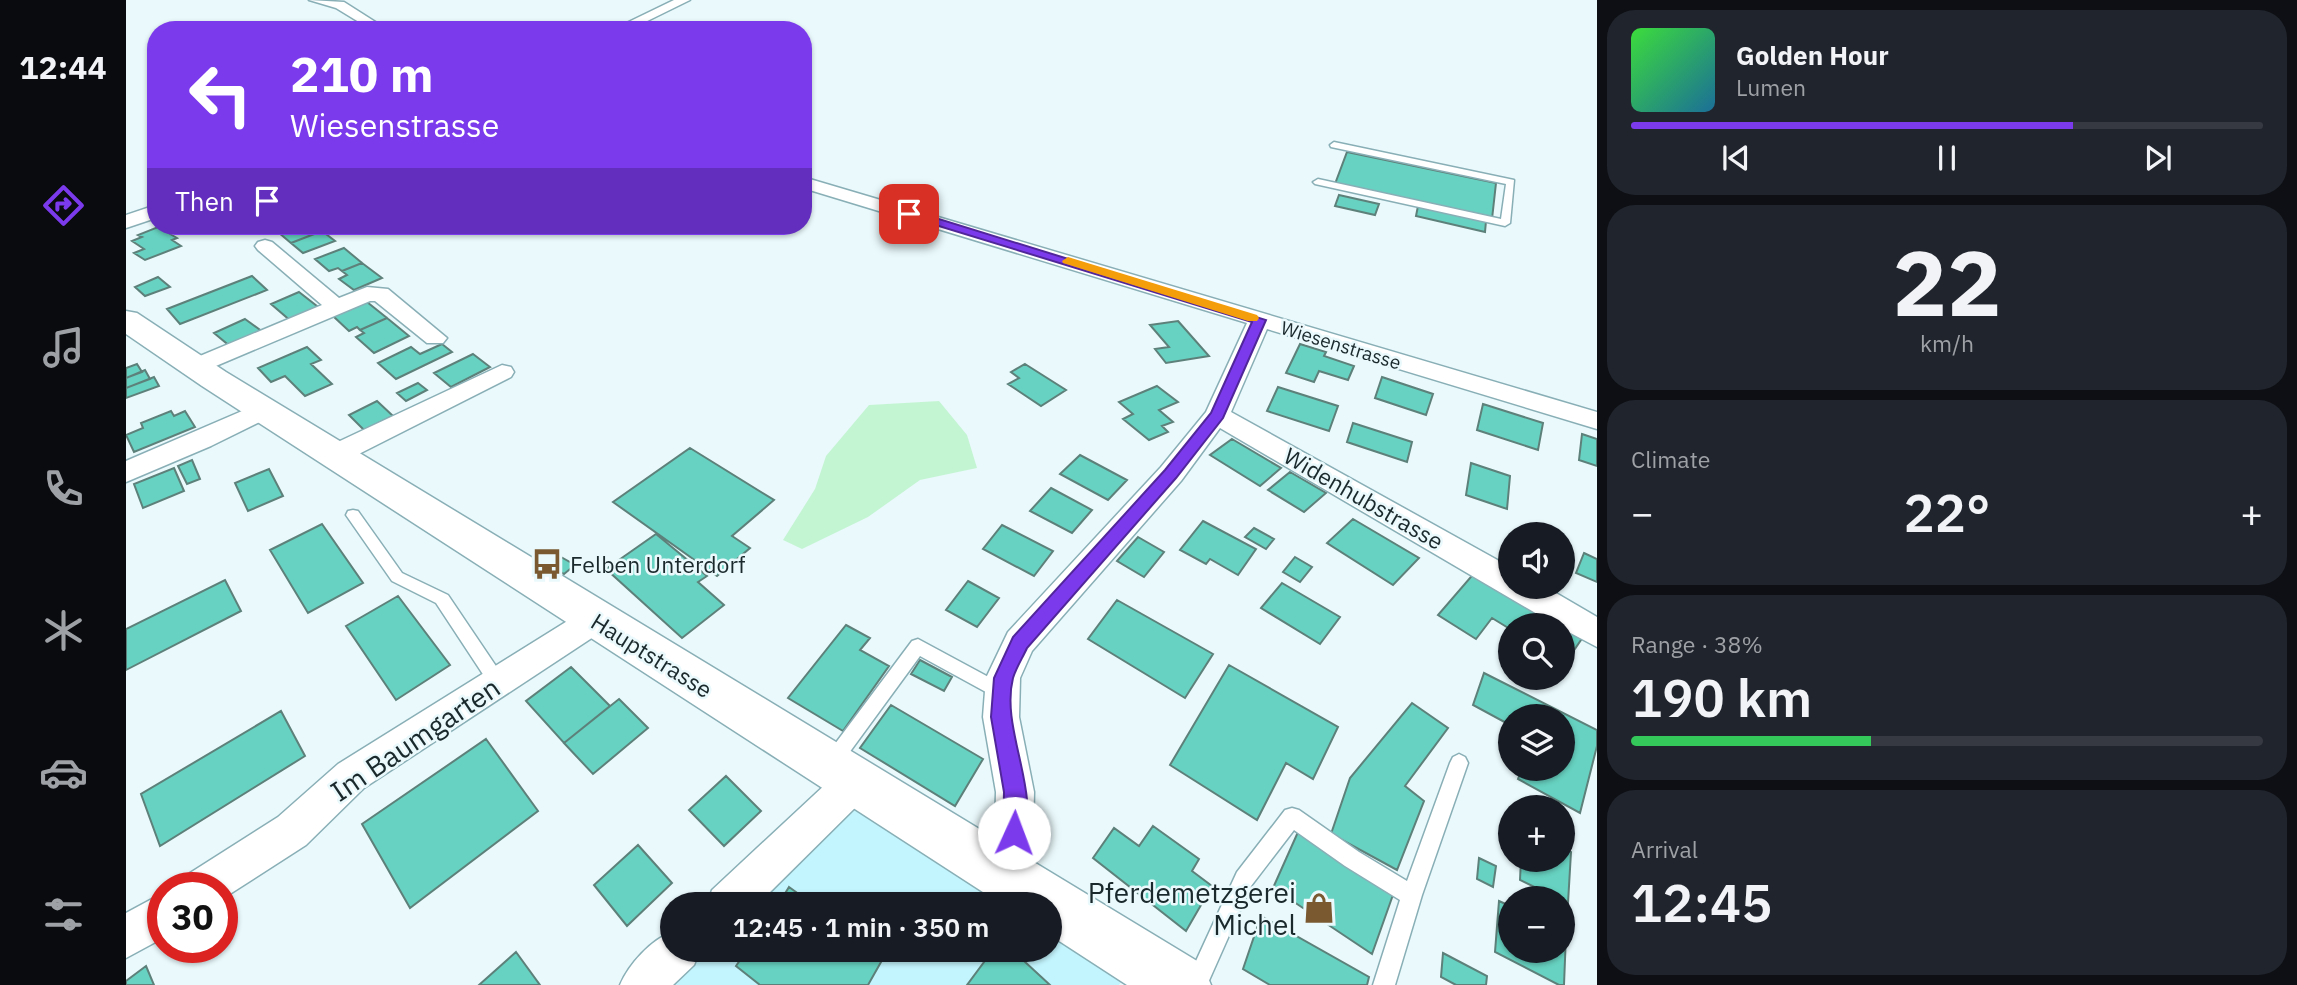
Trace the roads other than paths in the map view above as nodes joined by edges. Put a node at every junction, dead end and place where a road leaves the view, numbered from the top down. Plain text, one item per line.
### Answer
1 (315, 0) edge
2 (684, 0) edge
3 (367, 21) edge
4 (638, 21) edge
5 (1334, 145) dead end
6 (1318, 182) dead end
7 (812, 185) edge
8 (147, 214) edge
9 (126, 222) edge
10 (265, 246) dead end
11 (337, 307) junction
12 (126, 320) edge
13 (1260, 320) junction
14 (435, 338) dead end
15 (196, 366) junction
16 (502, 372) dead end
17 (263, 410) junction
18 (1217, 415) junction
19 (1597, 421) edge
20 (334, 455) junction
21 (126, 472) edge
22 (353, 515) dead end
23 (1498, 575) edge
24 (1539, 599) edge
25 (596, 619) junction
26 (1597, 633) edge
27 (498, 682) junction
28 (1002, 692) junction
29 (1459, 763) dead end
30 (842, 774) junction
31 (997, 870) junction
32 (228, 872) edge
33 (738, 892) edge
34 (1412, 895) junction
35 (147, 924) edge
36 (126, 937) edge
37 (666, 962) edge
38 (642, 985) edge
39 (1181, 985) edge
40 (1196, 985) edge
41 (1384, 985) edge

1 - 3 street
2 - 4 street
5 - 6 lane
7 - 13 street, Wiesenstrasse
8 - 9 street
10 - 11 street
11 - 14 street
11 - 15 street
12 - 15 main road, Hauptstrasse
13 - 18 street
13 - 19 street, Wiesenstrasse
15 - 17 main road, Hauptstrasse
16 - 20 street
17 - 20 main road, Hauptstrasse
17 - 21 street
18 - 23 street, Widenhubstrasse
18 - 28 street
20 - 25 main road, Hauptstrasse
22 - 27 lane
24 - 26 street
25 - 27 street, Im Baumgarten
25 - 30 main road, Hauptstrasse
27 - 32 street, Im Baumgarten
28 - 30 lane
28 - 31 street
29 - 34 lane
30 - 31 main road, Hauptstrasse
30 - 33 street
31 - 39 main road, Hauptstrasse
34 - 40 lane
34 - 41 lane
35 - 36 street
37 - 38 street

